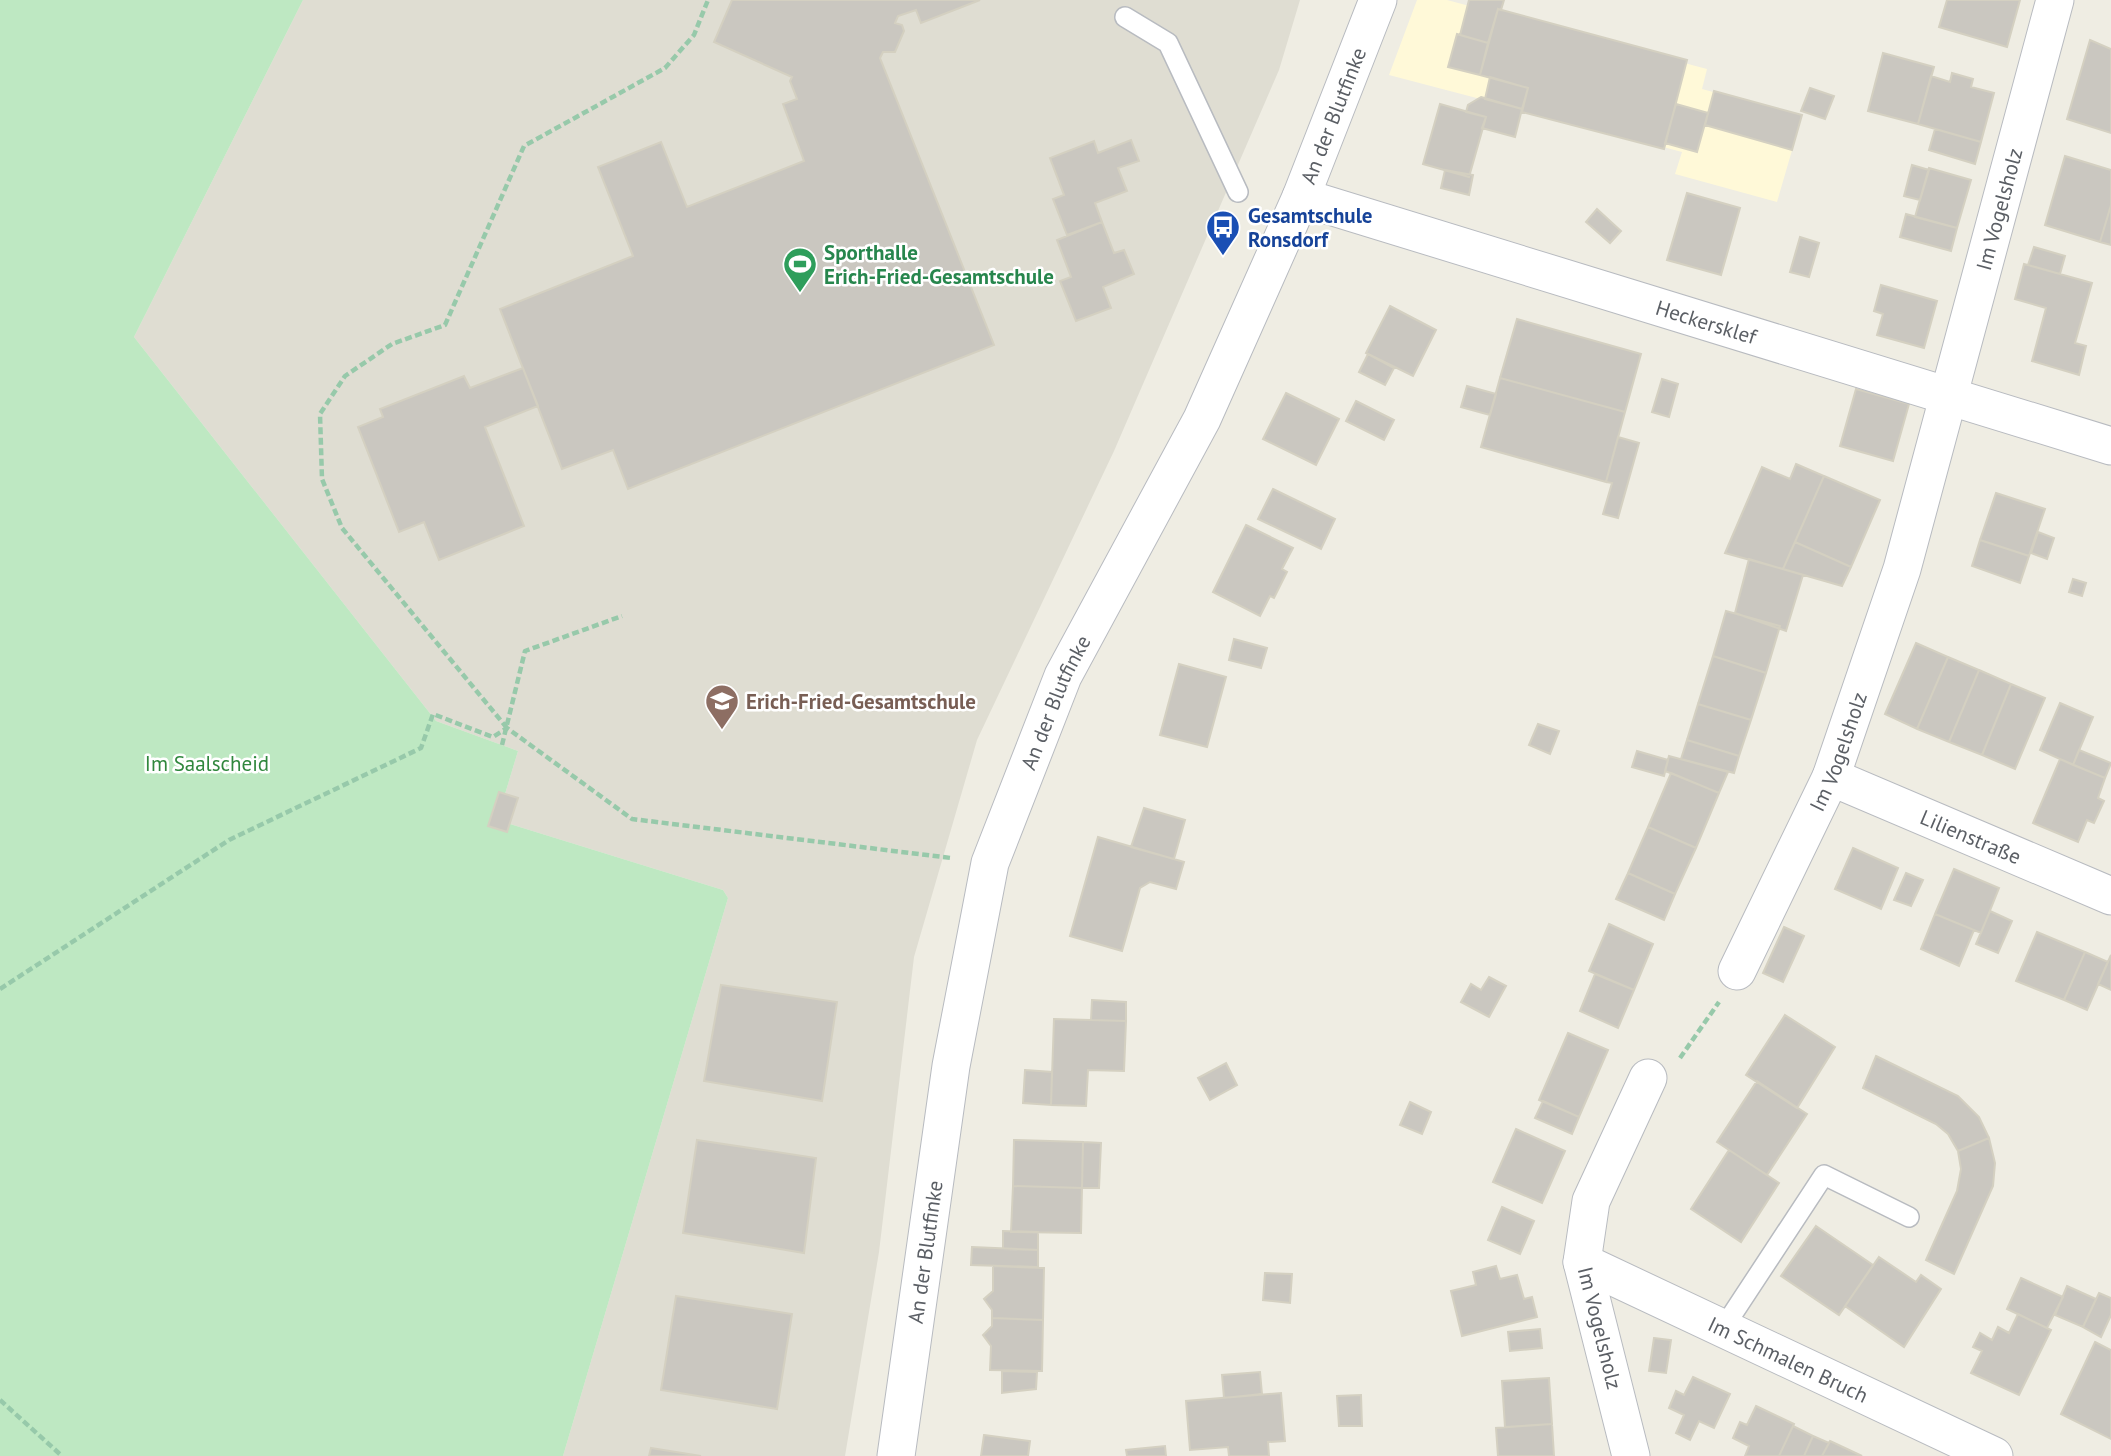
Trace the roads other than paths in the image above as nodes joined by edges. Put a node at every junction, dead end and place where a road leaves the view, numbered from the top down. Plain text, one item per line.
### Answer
1 (1378, 0) edge
2 (2055, 0) edge
3 (1125, 17) dead end
4 (1238, 192) dead end
5 (1301, 197) junction
6 (1947, 396) junction
7 (2111, 446) edge
8 (1831, 777) junction
9 (2111, 896) edge
10 (1737, 971) road end
11 (1648, 1078) road end
12 (1909, 1217) dead end
13 (1582, 1262) junction
14 (1724, 1327) junction
15 (896, 1456) edge
16 (1631, 1456) edge
17 (1994, 1456) edge

1 - 5 street, An der Blutfinke
2 - 6 street, Im Vogelsholz
3 - 4 lane
5 - 6 street, Heckersklef
5 - 15 street, An der Blutfinke
6 - 7 street, Heckersklef
6 - 8 street, Im Vogelsholz
8 - 9 street, Lilienstraße
8 - 10 street, Im Vogelsholz
11 - 13 street, Im Vogelsholz
12 - 14 lane
13 - 14 street, Im Schmalen Bruch
13 - 16 street, Im Vogelsholz
14 - 17 street, Im Schmalen Bruch

